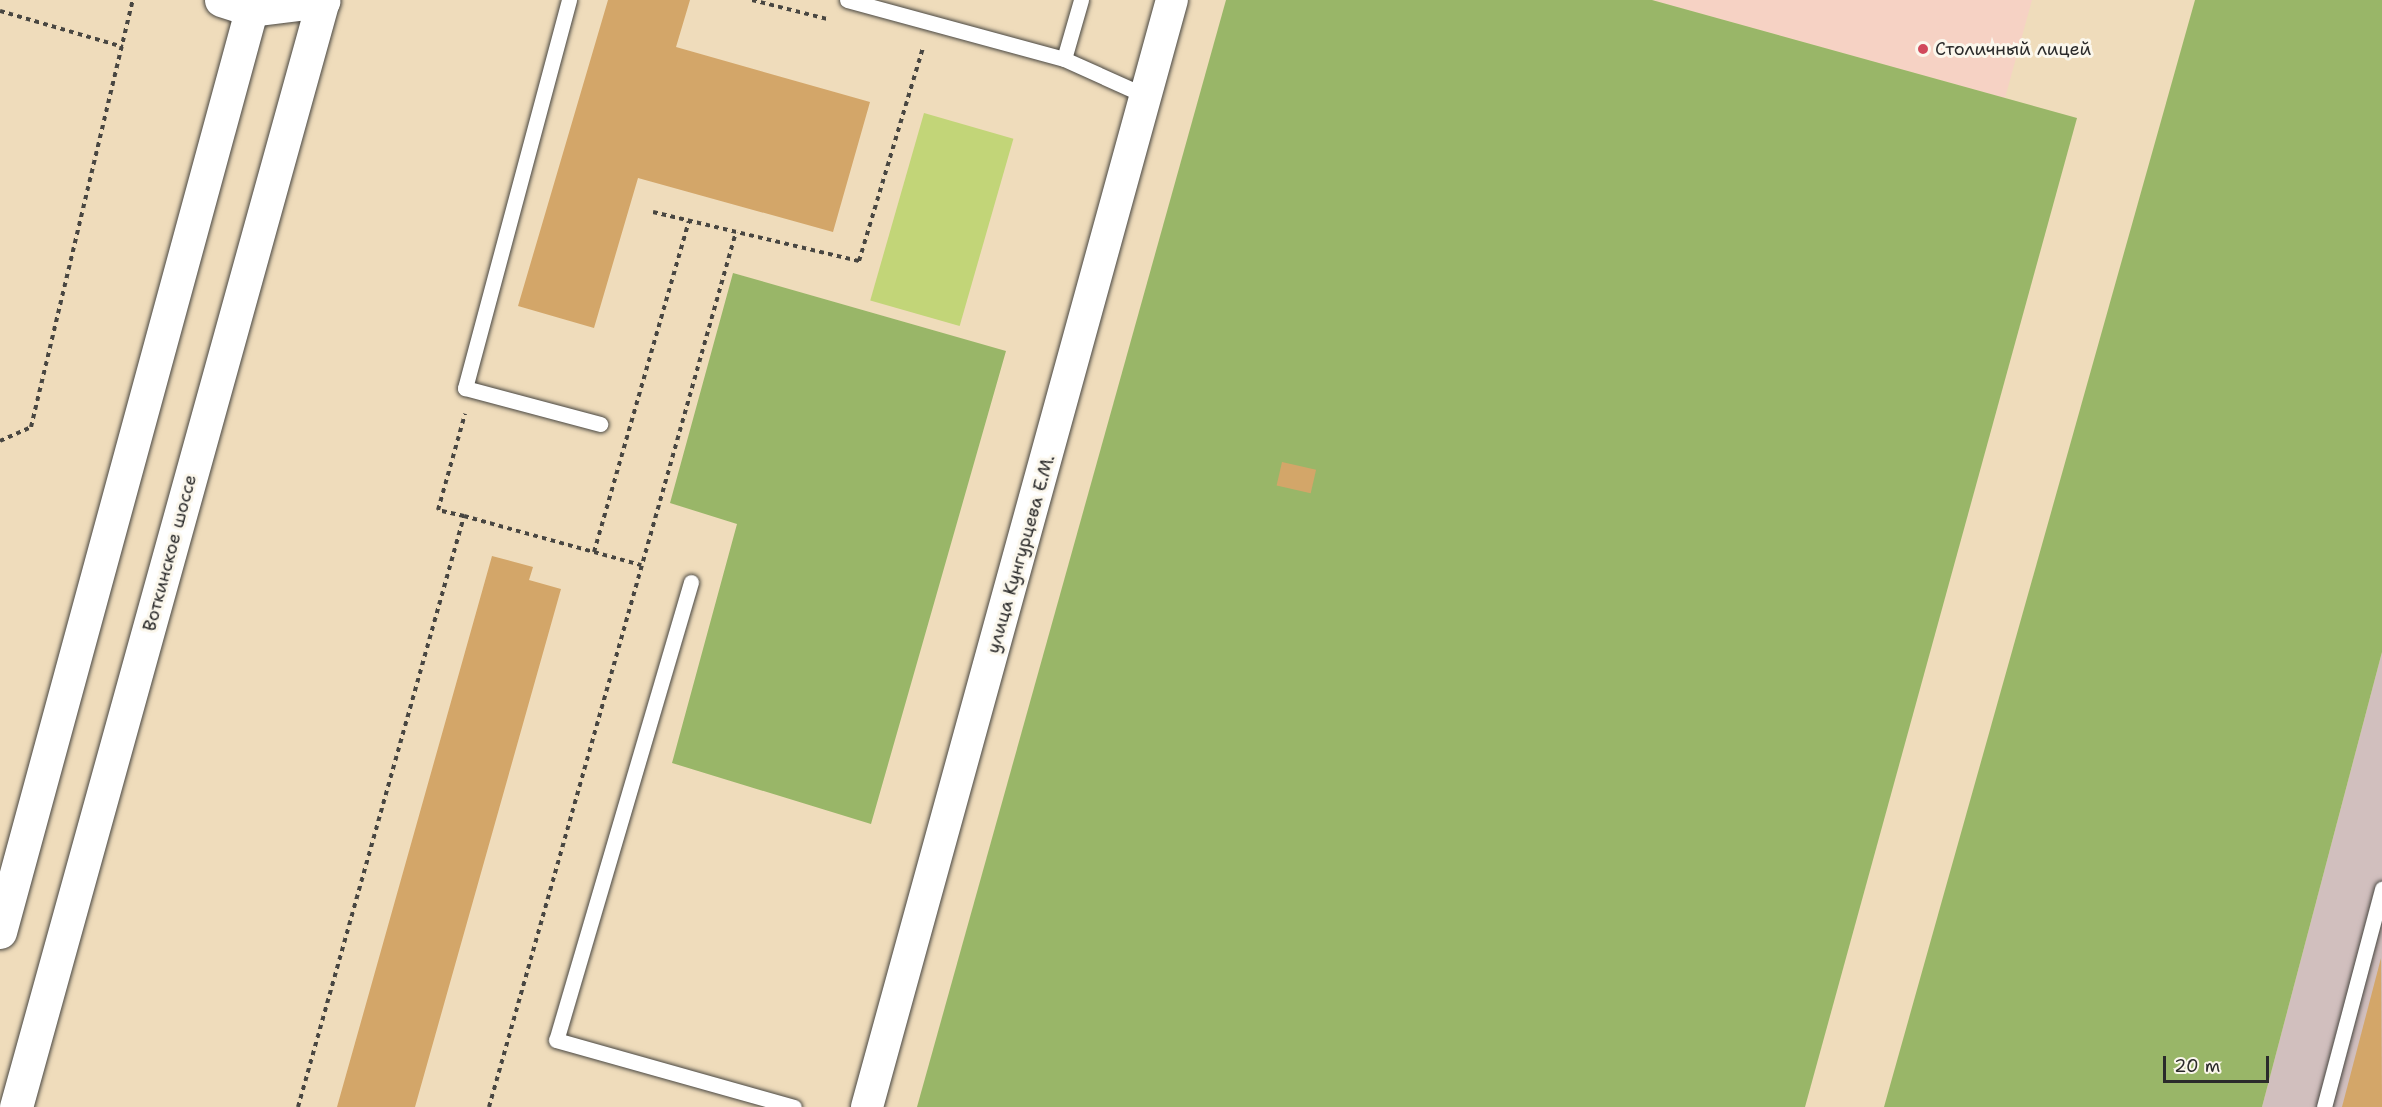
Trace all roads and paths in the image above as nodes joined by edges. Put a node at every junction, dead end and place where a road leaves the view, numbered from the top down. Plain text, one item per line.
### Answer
1 (133, 0) edge
2 (221, 0) edge
3 (323, 0) edge
4 (568, 0) edge
5 (753, 0) edge
6 (847, 0) edge
7 (1081, 0) edge
8 (1172, 0) edge
9 (253, 5) edge
10 (0, 11) edge
11 (832, 20) dead end
12 (912, 40) dead end
13 (123, 47) junction
14 (1064, 59) junction
15 (1144, 95) junction
16 (653, 212) dead end
17 (689, 221) junction
18 (736, 232) junction
19 (600, 424) dead end
20 (0, 441) edge
21 (594, 552) junction
22 (640, 566) junction
23 (691, 582) dead end
24 (2382, 889) edge
25 (0, 932) edge
26 (16, 1107) edge
27 (298, 1107) edge
28 (489, 1107) edge
29 (794, 1107) edge
30 (867, 1107) edge
31 (2324, 1107) edge

1 - 13 path
2 - 9 main road
3 - 9 main road
3 - 26 main road, Воткинское шоссе
4 - 19 lane
5 - 11 path
6 - 14 lane
7 - 14 lane
8 - 15 street, улица Кунгурцева Е.М.
9 - 25 main road
10 - 13 path
12 - 18 path
13 - 20 path
14 - 15 lane
15 - 30 street, улица Кунгурцева Е.М.
16 - 17 path
17 - 18 path
17 - 21 path
18 - 22 path
21 - 22 path
21 - 27 path
22 - 28 path
23 - 29 lane
24 - 31 lane

